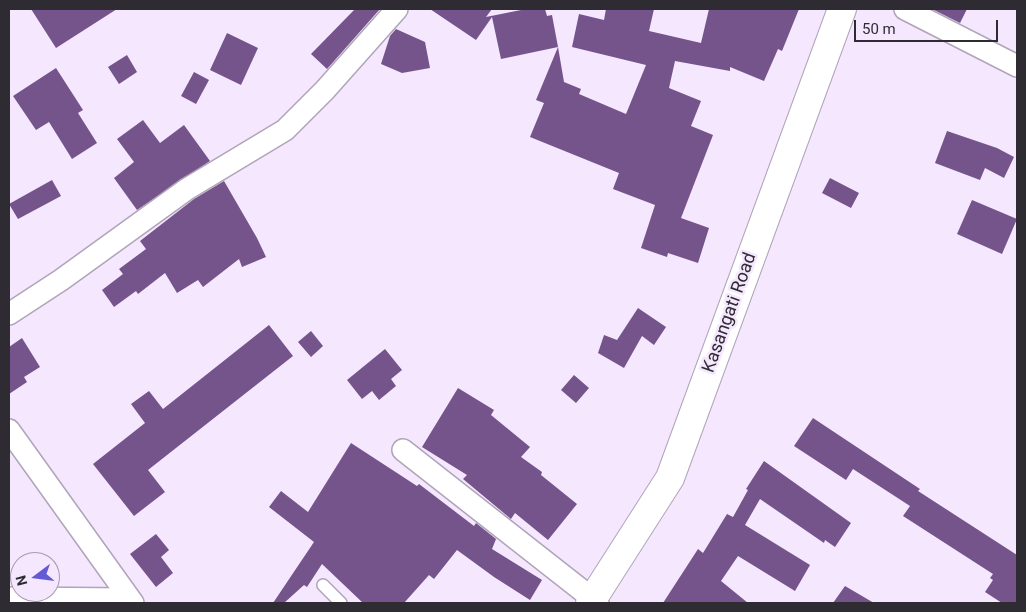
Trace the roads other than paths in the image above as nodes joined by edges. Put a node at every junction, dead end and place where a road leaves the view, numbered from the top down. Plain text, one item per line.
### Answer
1 (397, 9) edge
2 (842, 9) edge
3 (905, 9) edge
4 (1017, 66) edge
5 (9, 314) edge
6 (9, 430) edge
7 (403, 450) dead end
8 (323, 585) dead end
9 (9, 598) edge
10 (131, 601) edge
11 (593, 602) edge
12 (341, 603) edge

1 - 5 street
2 - 11 street, Kasangati Road
3 - 4 street
6 - 10 street
7 - 11 street
8 - 12 lane
9 - 10 street

